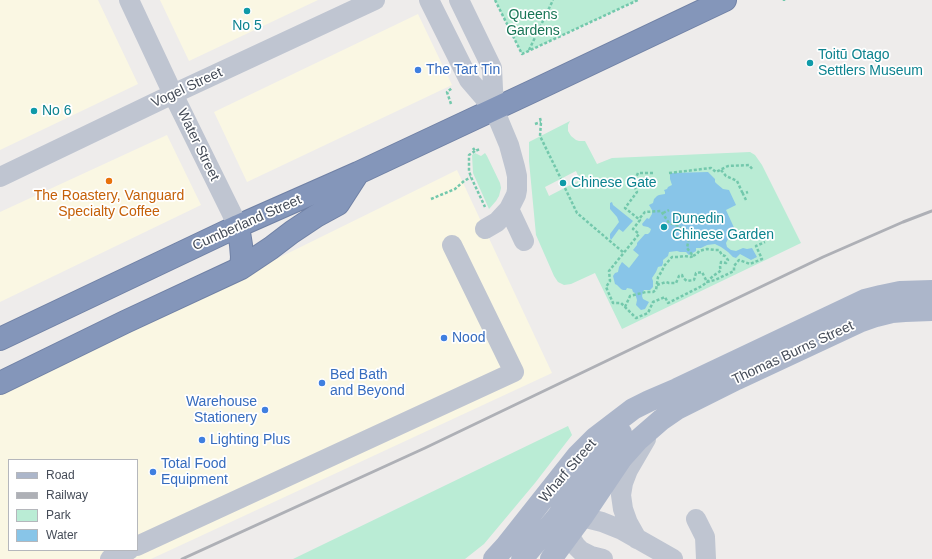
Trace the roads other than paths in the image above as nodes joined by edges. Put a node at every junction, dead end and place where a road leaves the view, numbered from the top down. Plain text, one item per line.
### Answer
1 (129, 0) edge
2 (375, 0) edge
3 (429, 0) edge
4 (459, 0) edge
5 (725, 0) edge
6 (708, 5) edge
7 (173, 94) junction
8 (494, 109) junction
9 (358, 173) junction
10 (0, 177) edge
11 (509, 209) junction
12 (238, 226) junction
13 (489, 227) road end
14 (524, 241) dead end
15 (452, 245) dead end
16 (241, 268) junction
17 (930, 306) edge
18 (0, 339) edge
19 (0, 383) edge
20 (677, 389) junction
21 (661, 420) junction
22 (558, 516) junction
23 (582, 517) junction
24 (696, 519) dead end
25 (569, 535) junction
26 (637, 539) junction
27 (138, 546) edge
28 (127, 551) edge
29 (110, 559) edge
30 (494, 559) edge
31 (522, 559) edge
32 (551, 559) edge
33 (603, 559) edge
34 (673, 559) edge
35 (706, 559) edge

1 - 7 street, Water Street
2 - 7 street, Vogel Street
3 - 8 street
4 - 8 street
5 - 6 highway
6 - 8 highway
7 - 10 street, Vogel Street
7 - 12 street, Water Street
8 - 9 highway, Cumberland Street
8 - 11 street
9 - 12 highway, Cumberland Street
9 - 16 highway
11 - 13 street
11 - 14 street
12 - 16 highway
12 - 18 highway, Cumberland Street
15 - 27 street
16 - 19 highway
17 - 20 main road, Thomas Burns Street
17 - 21 main road, Thomas Burns Street
20 - 22 main road
20 - 30 main road, Wharf Street
21 - 23 main road
21 - 26 street
22 - 23 street
22 - 25 street
22 - 31 main road
23 - 25 main road
23 - 26 street
24 - 35 street
25 - 32 main road
25 - 33 street
26 - 34 street
28 - 29 street

